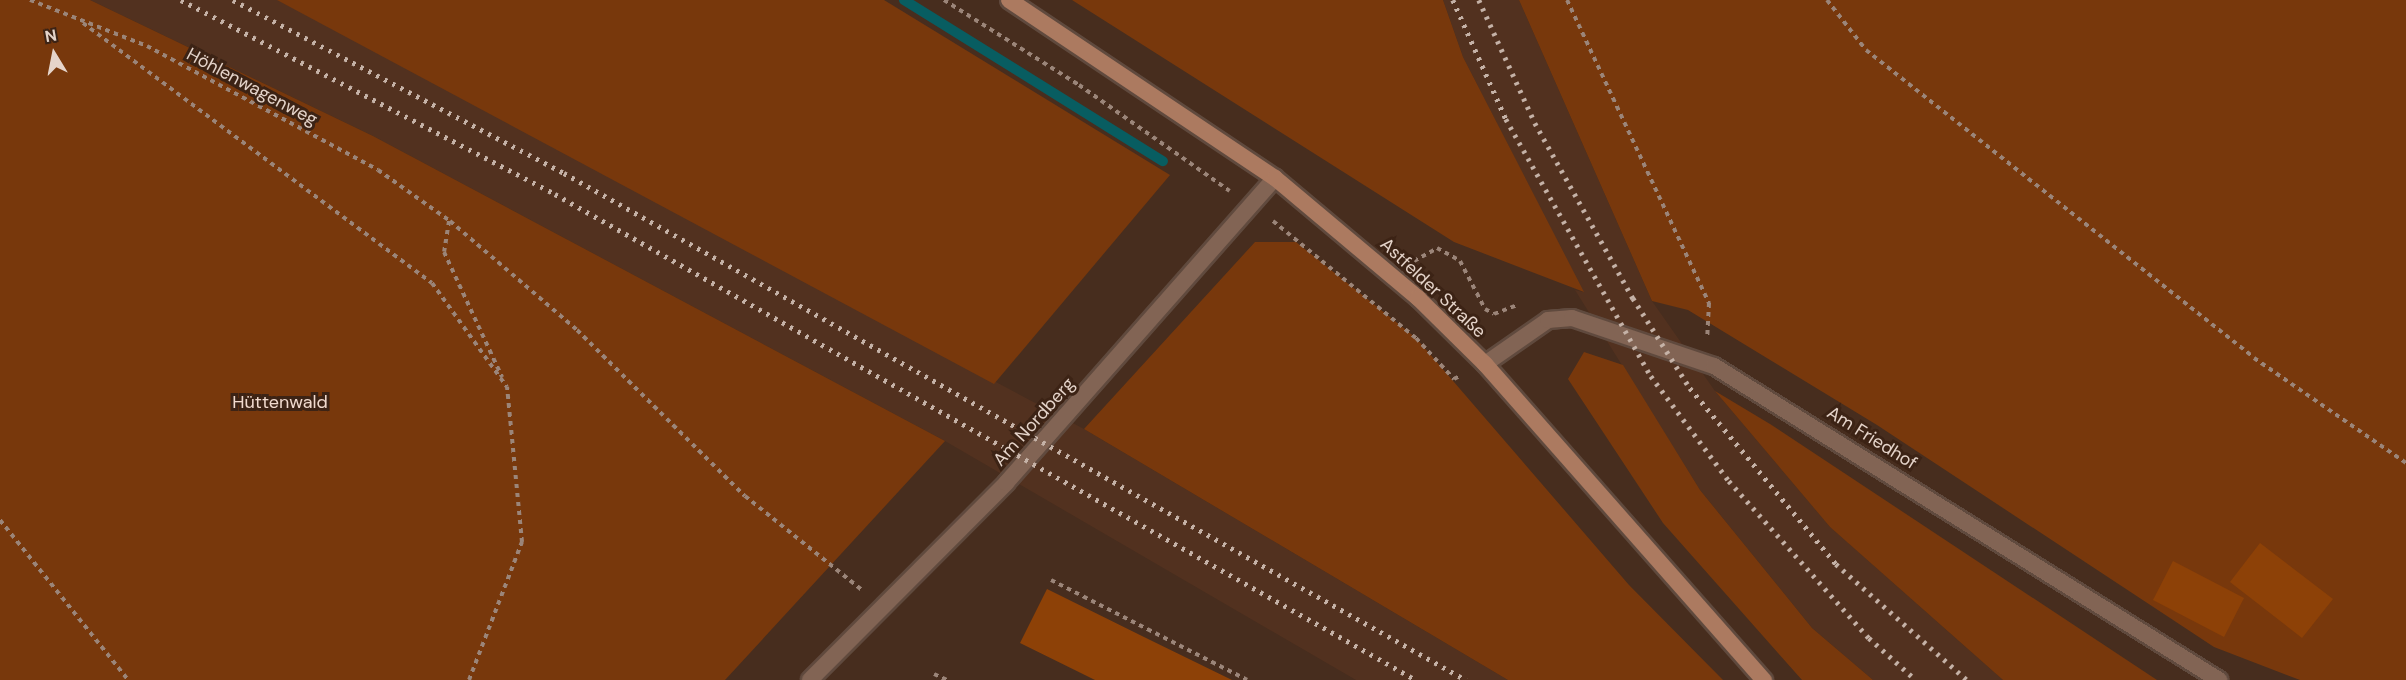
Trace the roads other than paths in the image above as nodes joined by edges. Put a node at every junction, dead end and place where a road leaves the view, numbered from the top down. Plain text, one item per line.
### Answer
1 (1009, 0) edge
2 (1275, 178) junction
3 (1485, 364) junction
4 (810, 680) edge
5 (1764, 680) edge
6 (2219, 680) edge

1 - 2 main road, Astfelder Straße
2 - 3 main road, Astfelder Straße
2 - 4 street, Am Nordberg
3 - 5 main road, Astfelder Straße
3 - 6 street, Am Friedhof

